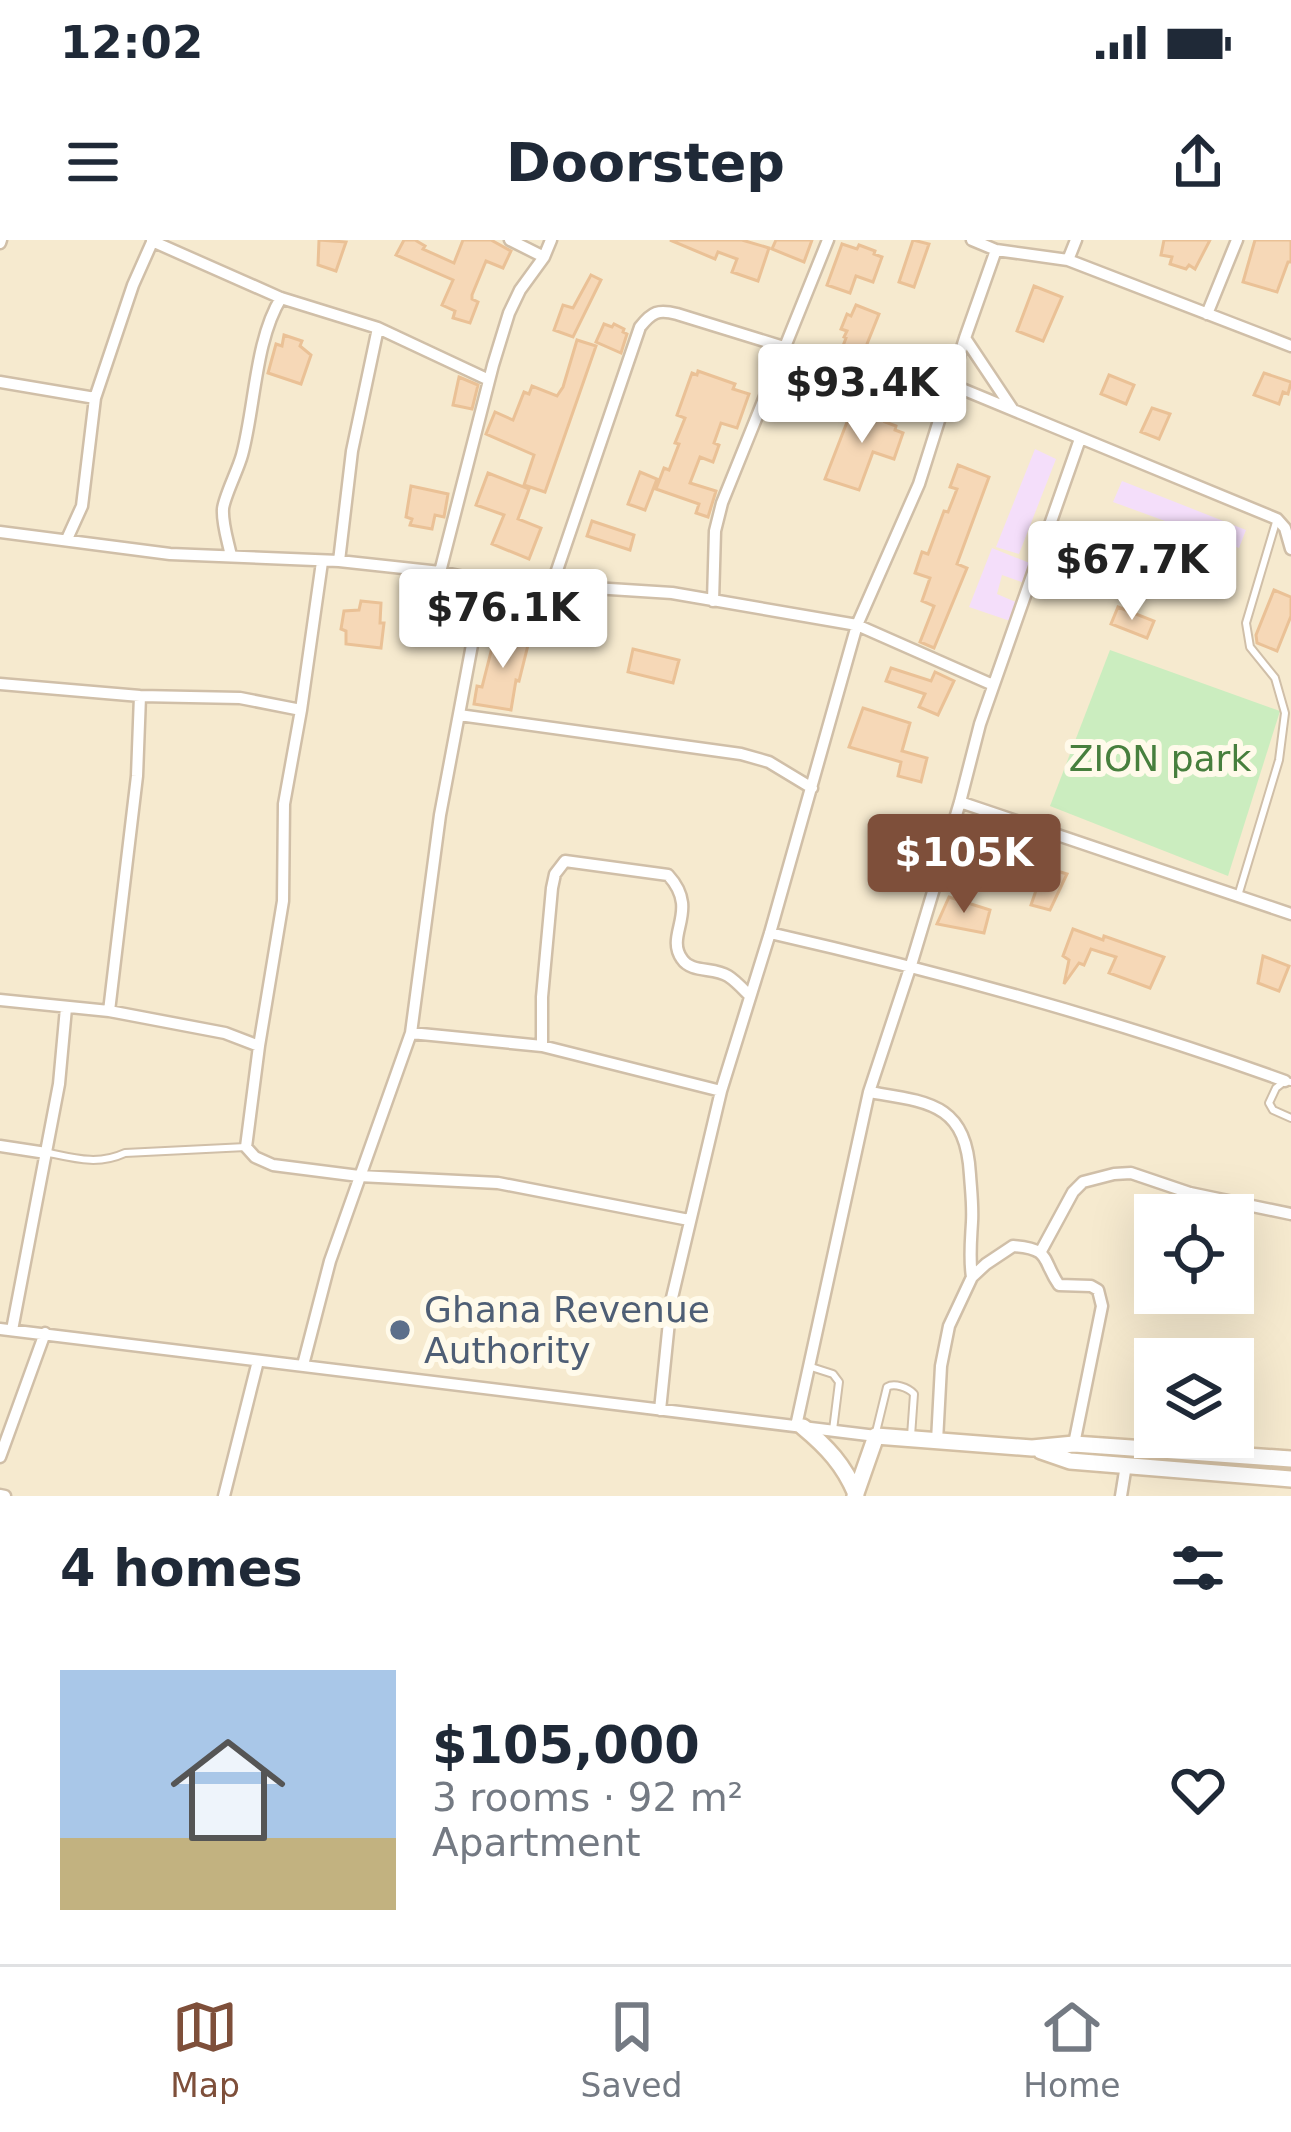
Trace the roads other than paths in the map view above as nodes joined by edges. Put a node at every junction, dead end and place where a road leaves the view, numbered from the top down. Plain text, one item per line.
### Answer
1 (510, 240) edge
2 (550, 240) edge
3 (828, 240) edge
4 (972, 240) edge
5 (1076, 240) edge
6 (1237, 240) edge
7 (153, 241) edge
8 (996, 250) junction
9 (544, 257) junction
10 (1068, 260) junction
11 (281, 298) junction
12 (1207, 314) junction
13 (378, 328) junction
14 (964, 338) junction
15 (1291, 346) edge
16 (787, 348) junction
17 (489, 380) junction
18 (0, 382) edge
19 (950, 384) junction
20 (95, 398) junction
21 (1014, 411) junction
22 (1080, 439) junction
23 (1277, 519) junction
24 (0, 532) edge
25 (67, 539) junction
26 (1291, 549) edge
27 (231, 556) junction
28 (322, 562) junction
29 (339, 562) junction
30 (440, 572) junction
31 (484, 581) junction
32 (552, 586) junction
33 (713, 601) junction
34 (857, 625) junction
35 (0, 685) edge
36 (993, 685) junction
37 (140, 696) junction
38 (302, 710) junction
39 (459, 715) junction
40 (812, 788) junction
41 (960, 802) junction
42 (991, 813) junction
43 (948, 841) junction
44 (1238, 896) junction
45 (1291, 914) edge
46 (770, 933) junction
47 (911, 965) junction
48 (749, 996) junction
49 (0, 1000) edge
50 (66, 1008) junction
51 (109, 1010) junction
52 (411, 1033) junction
53 (259, 1046) junction
54 (542, 1046) junction
55 (1288, 1082) edge
56 (721, 1091) junction
57 (869, 1092) junction
58 (1291, 1118) edge
59 (0, 1146) edge
60 (247, 1147) junction
61 (46, 1153) junction
62 (359, 1176) junction
63 (1291, 1214) edge
64 (689, 1220) junction
65 (1041, 1251) junction
66 (972, 1277) junction
67 (6, 1329) edge
68 (45, 1333) junction
69 (258, 1361) junction
70 (303, 1365) junction
71 (808, 1366) junction
72 (660, 1410) junction
73 (800, 1426) junction
74 (833, 1430) junction
75 (876, 1436) junction
76 (911, 1439) junction
77 (937, 1441) junction
78 (1074, 1444) junction
79 (1032, 1448) junction
80 (0, 1456) edge
81 (1291, 1459) edge
82 (1126, 1465) junction
83 (1291, 1479) edge
84 (856, 1495) edge
85 (224, 1496) edge
86 (1121, 1496) edge

1 - 9 street
2 - 9 street
3 - 16 street
4 - 8 street
5 - 10 street
6 - 12 street
7 - 11 street
7 - 20 street
8 - 10 street
8 - 14 street
9 - 17 street
10 - 12 street
11 - 13 street
11 - 27 street
12 - 15 street
13 - 17 street
13 - 29 street
14 - 19 street
14 - 21 street
16 - 32 street
16 - 33 street
17 - 30 street
18 - 20 street
19 - 21 street
19 - 34 street
20 - 25 street
21 - 22 street
22 - 23 street
22 - 36 street
23 - 26 street
23 - 44 lane
24 - 25 street
25 - 27 street
27 - 28 street
28 - 29 street
28 - 38 street
29 - 30 street
30 - 31 street
31 - 32 street
31 - 39 street
32 - 33 street
33 - 34 street
34 - 36 street
34 - 40 street
35 - 37 street
36 - 41 street
37 - 38 street
37 - 51 street
38 - 53 street
39 - 40 street
39 - 52 street
40 - 46 street
41 - 42 street
41 - 43 street
42 - 43 street
42 - 44 street
43 - 47 street
44 - 45 street
46 - 47 street
46 - 48 street
47 - 55 street
47 - 57 street
48 - 54 street
48 - 56 street
49 - 50 street
50 - 51 street
50 - 61 street
51 - 53 street
52 - 54 street
52 - 62 street
53 - 60 street
54 - 56 street
55 - 58 lane
56 - 64 street
57 - 66 street
57 - 71 street
59 - 61 street
60 - 61 lane
60 - 62 street
61 - 67 street
62 - 64 street
62 - 70 street
63 - 65 street
64 - 72 street
65 - 66 street
65 - 78 street
66 - 77 street
67 - 68 street
68 - 69 street
68 - 80 street
69 - 70 street
69 - 85 street
70 - 72 street
71 - 73 street
71 - 74 lane
72 - 73 street
73 - 74 street
73 - 84 street
74 - 75 street
75 - 76 street
75 - 76 lane
75 - 84 street
76 - 77 street
77 - 79 street
78 - 79 street
78 - 81 street
79 - 82 street
82 - 83 street
82 - 86 street

